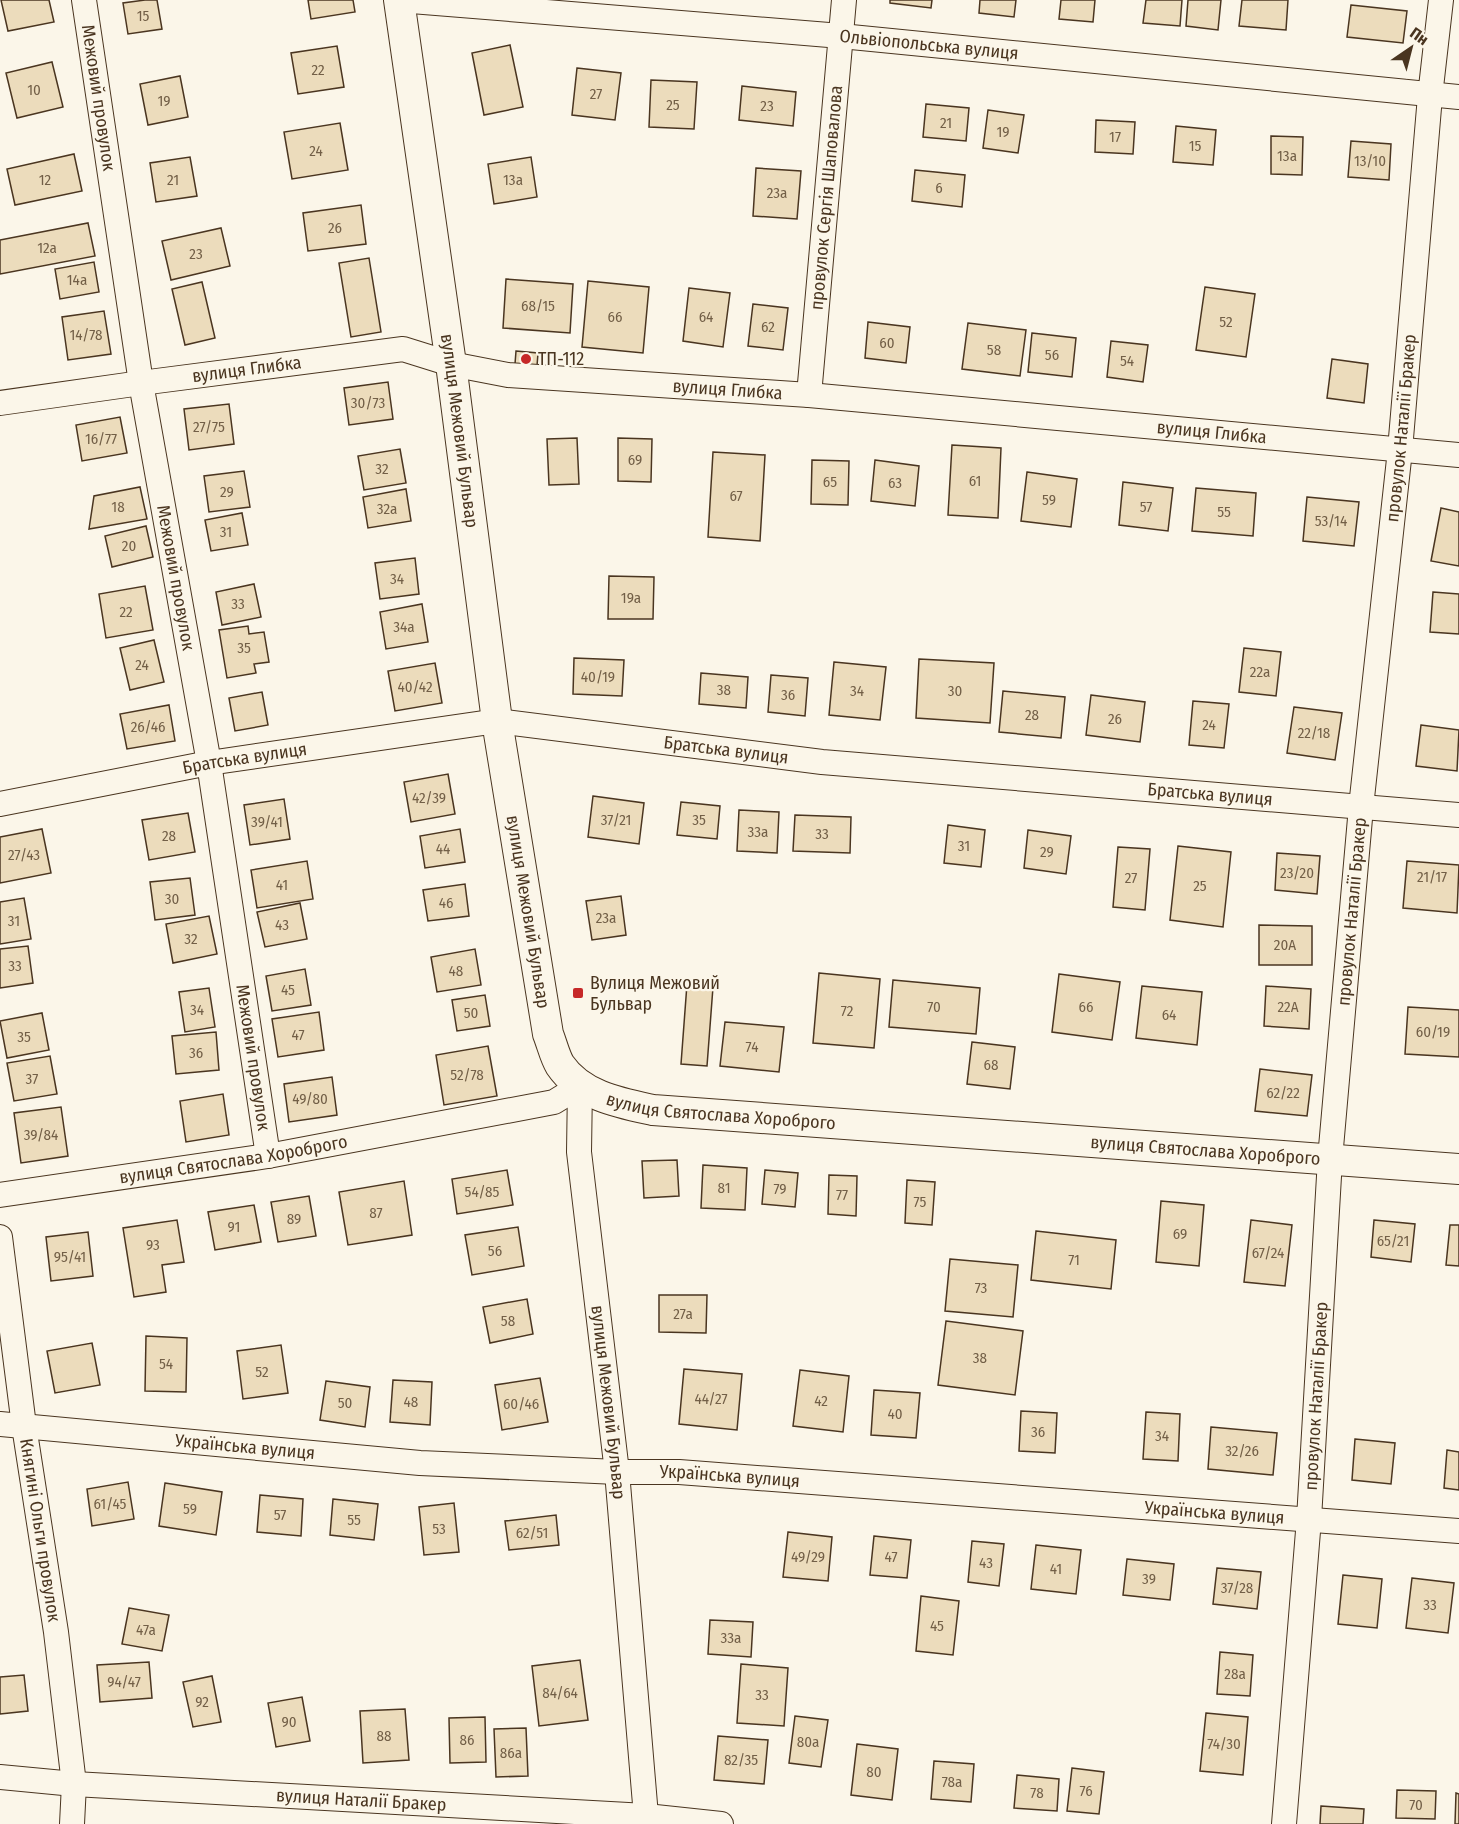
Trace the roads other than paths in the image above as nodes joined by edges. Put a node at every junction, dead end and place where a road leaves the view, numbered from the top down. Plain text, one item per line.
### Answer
1 (84, 0) edge
2 (399, 0) edge
3 (844, 0) edge
4 (1440, 0) edge
5 (841, 36) junction
6 (1430, 96) junction
7 (1459, 97) edge
8 (451, 364) junction
9 (141, 383) junction
10 (809, 395) junction
11 (0, 403) edge
12 (1400, 450) junction
13 (1459, 455) edge
14 (497, 721) junction
15 (210, 763) junction
16 (0, 804) edge
17 (1361, 807) junction
18 (1459, 815) edge
19 (580, 1086) junction
20 (268, 1156) junction
21 (1330, 1159) junction
22 (1459, 1169) edge
23 (0, 1195) edge
24 (0, 1237) edge
25 (12, 1425) edge
26 (617, 1472) junction
27 (1309, 1519) junction
28 (1459, 1530) edge
29 (0, 1777) edge
30 (74, 1784) junction
31 (646, 1816) junction
32 (72, 1824) edge
33 (721, 1824) edge
34 (1284, 1824) edge

1 - 9 street, Межовий провулок
2 - 5 street, Ольвіопольська вулиця
2 - 8 street, вулиця Межовий Бульвар
3 - 5 street, провулок Сергія Шаповалова
4 - 6 street, провулок Наталії Бракер
5 - 6 street, Ольвіопольська вулиця
5 - 10 street, провулок Сергія Шаповалова
6 - 7 street, Ольвіопольська вулиця
6 - 12 street, провулок Наталії Бракер
8 - 9 street, вулиця Глибка
8 - 10 street, вулиця Глибка
8 - 14 street, вулиця Межовий Бульвар
9 - 11 street, вулиця Глибка
9 - 15 street, Межовий провулок
10 - 12 street, вулиця Глибка
12 - 13 street, вулиця Глибка
12 - 17 street, провулок Наталії Бракер
14 - 15 street, Братська вулиця
14 - 17 street, Братська вулиця
14 - 19 street, вулиця Межовий Бульвар
15 - 16 street, Братська вулиця
15 - 20 street, Межовий провулок
17 - 18 street, Братська вулиця
17 - 21 street, провулок Наталії Бракер
19 - 20 street, вулиця Святослава Хороброго
19 - 21 street, вулиця Святослава Хороброго
19 - 26 street, вулиця Межовий Бульвар
20 - 23 street, вулиця Святослава Хороброго
21 - 22 street, вулиця Святослава Хороброго
21 - 27 street, провулок Наталії Бракер
24 - 25 street, Княгині Ольги провулок
25 - 26 street, Українська вулиця
25 - 30 street, Княгині Ольги провулок
26 - 27 street, Українська вулиця
26 - 31 street, вулиця Межовий Бульвар
27 - 28 street, Українська вулиця
27 - 34 street, провулок Наталії Бракер
29 - 30 street, вулиця Наталії Бракер
30 - 31 street, вулиця Наталії Бракер
30 - 32 street, Княгині Ольги провулок
31 - 33 street, вулиця Наталії Бракер

